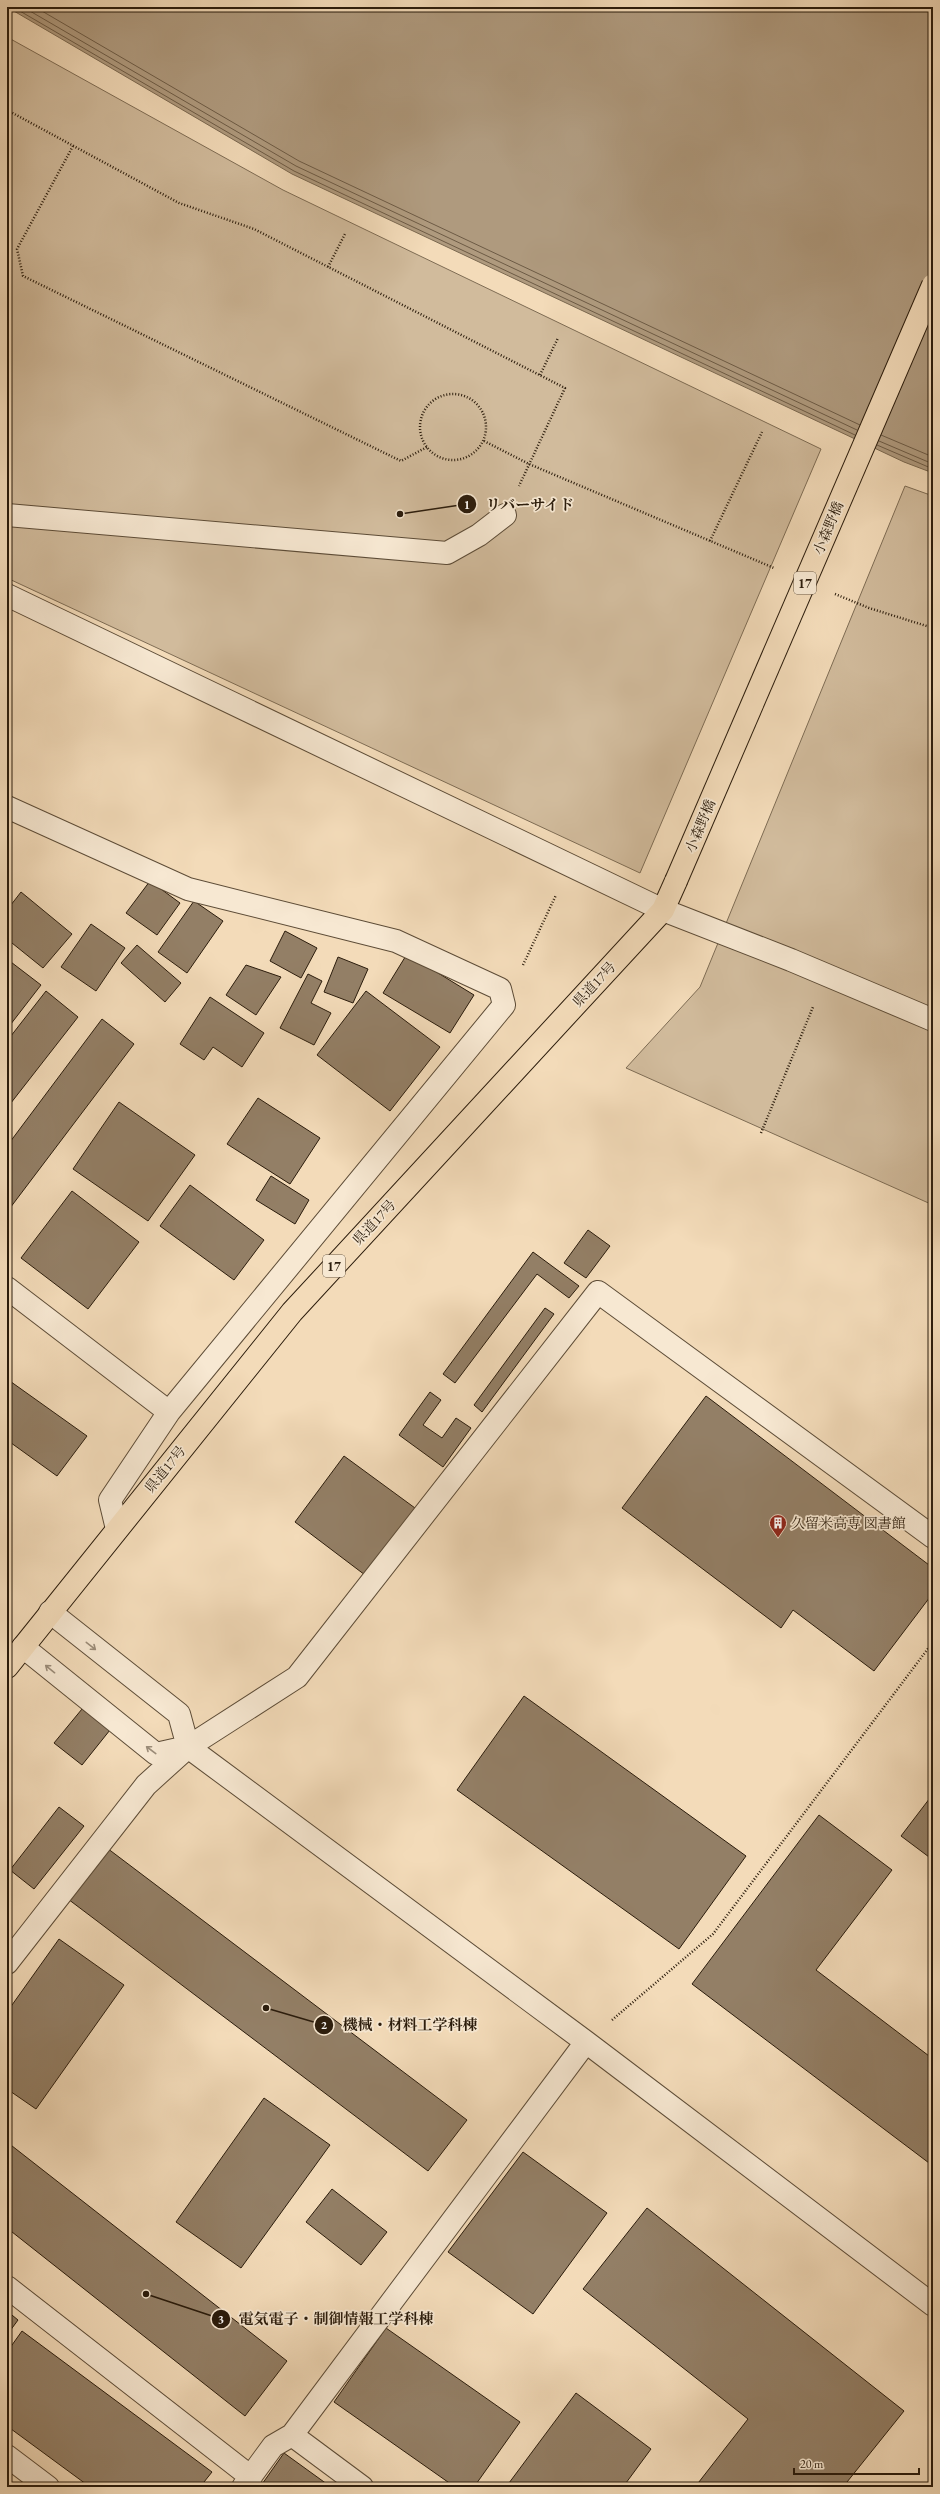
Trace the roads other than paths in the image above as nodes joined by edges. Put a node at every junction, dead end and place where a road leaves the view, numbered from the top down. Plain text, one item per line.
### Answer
1 (933, 285) edge
2 (7, 515) edge
3 (505, 515) road end
4 (7, 595) edge
5 (7, 807) edge
6 (676, 881) joint
7 (663, 910) junction
8 (933, 1020) edge
9 (7, 1288) edge
10 (169, 1412) junction
11 (117, 1529) junction
12 (933, 1537) edge
13 (50, 1612) junction
14 (23, 1647) junction
15 (7, 1667) edge
16 (188, 1747) junction
17 (7, 1963) edge
18 (586, 2042) junction
19 (7, 2287) edge
20 (933, 2305) edge
21 (292, 2435) junction
22 (7, 2456) edge
23 (247, 2482) edge
24 (48, 2487) edge
25 (362, 2487) edge

1 - 6 main road, 小森野橋 / 17, bridge
2 - 3 street
4 - 7 street
5 - 10 street
6 - 7 main road, 県道17号 / 17
7 - 8 street
7 - 11 main road, 県道17号 / 17
9 - 10 street
10 - 11 street
11 - 13 main road, 県道17号 / 17
12 - 16 street
13 - 14 main road, 県道17号 / 17
13 -> 16 street
14 - 15 main road, 県道17号 / 17
16 -> 14 street
16 - 17 street
16 - 18 street
18 - 20 street
18 - 21 street
19 - 23 street
21 - 23 street
21 - 25 street
22 - 24 street

